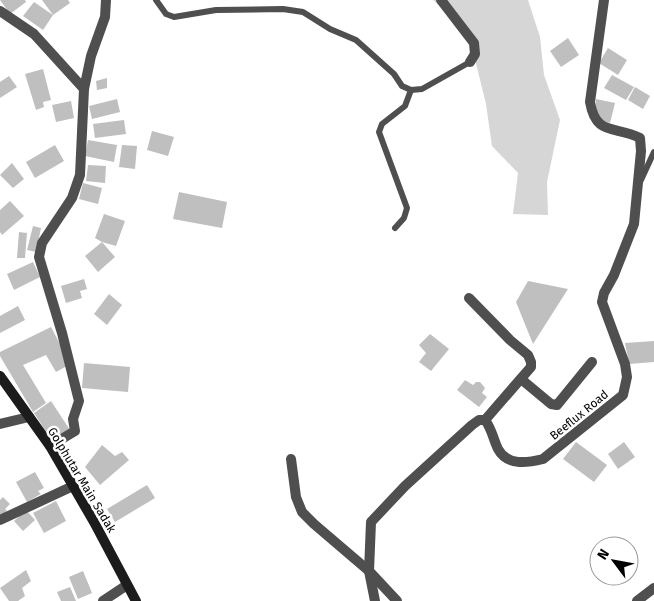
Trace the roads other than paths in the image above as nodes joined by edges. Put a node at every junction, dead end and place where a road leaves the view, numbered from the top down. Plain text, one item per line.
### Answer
1 (106, 0) edge
2 (156, 0) edge
3 (440, 0) edge
4 (604, 0) edge
5 (0, 11) edge
6 (470, 62) joint
7 (84, 89) junction
8 (410, 90) junction
9 (654, 152) edge
10 (638, 186) junction
11 (395, 228) dead end
12 (469, 298) dead end
13 (592, 362) dead end
14 (0, 376) edge
15 (521, 379) junction
16 (29, 417) junction
17 (485, 420) junction
18 (0, 424) edge
19 (50, 446) junction
20 (291, 459) dead end
21 (73, 486) junction
22 (0, 520) edge
23 (369, 571) junction
24 (127, 585) junction
25 (654, 588) edge
26 (103, 601) edge
27 (136, 601) edge
28 (375, 601) edge
29 (397, 601) edge
30 (637, 601) edge

1 - 7 street
2 - 8 lane
3 - 6 street
4 - 10 street, Beeflux Road
5 - 7 street
6 - 8 lane
7 - 19 street
8 - 11 lane
9 - 10 lane
10 - 17 street, Beeflux Road
12 - 15 street
13 - 15 street
14 - 16 main road, Golphutar Main Sadak
15 - 17 street
16 - 18 street
16 - 19 main road, Golphutar Main Sadak
17 - 23 street
19 - 21 main road, Golphutar Main Sadak
20 - 23 street
21 - 22 street
21 - 24 main road, Golphutar Main Sadak
23 - 28 street
23 - 29 street
24 - 26 street
24 - 27 main road, Golphutar Main Sadak
25 - 30 street

